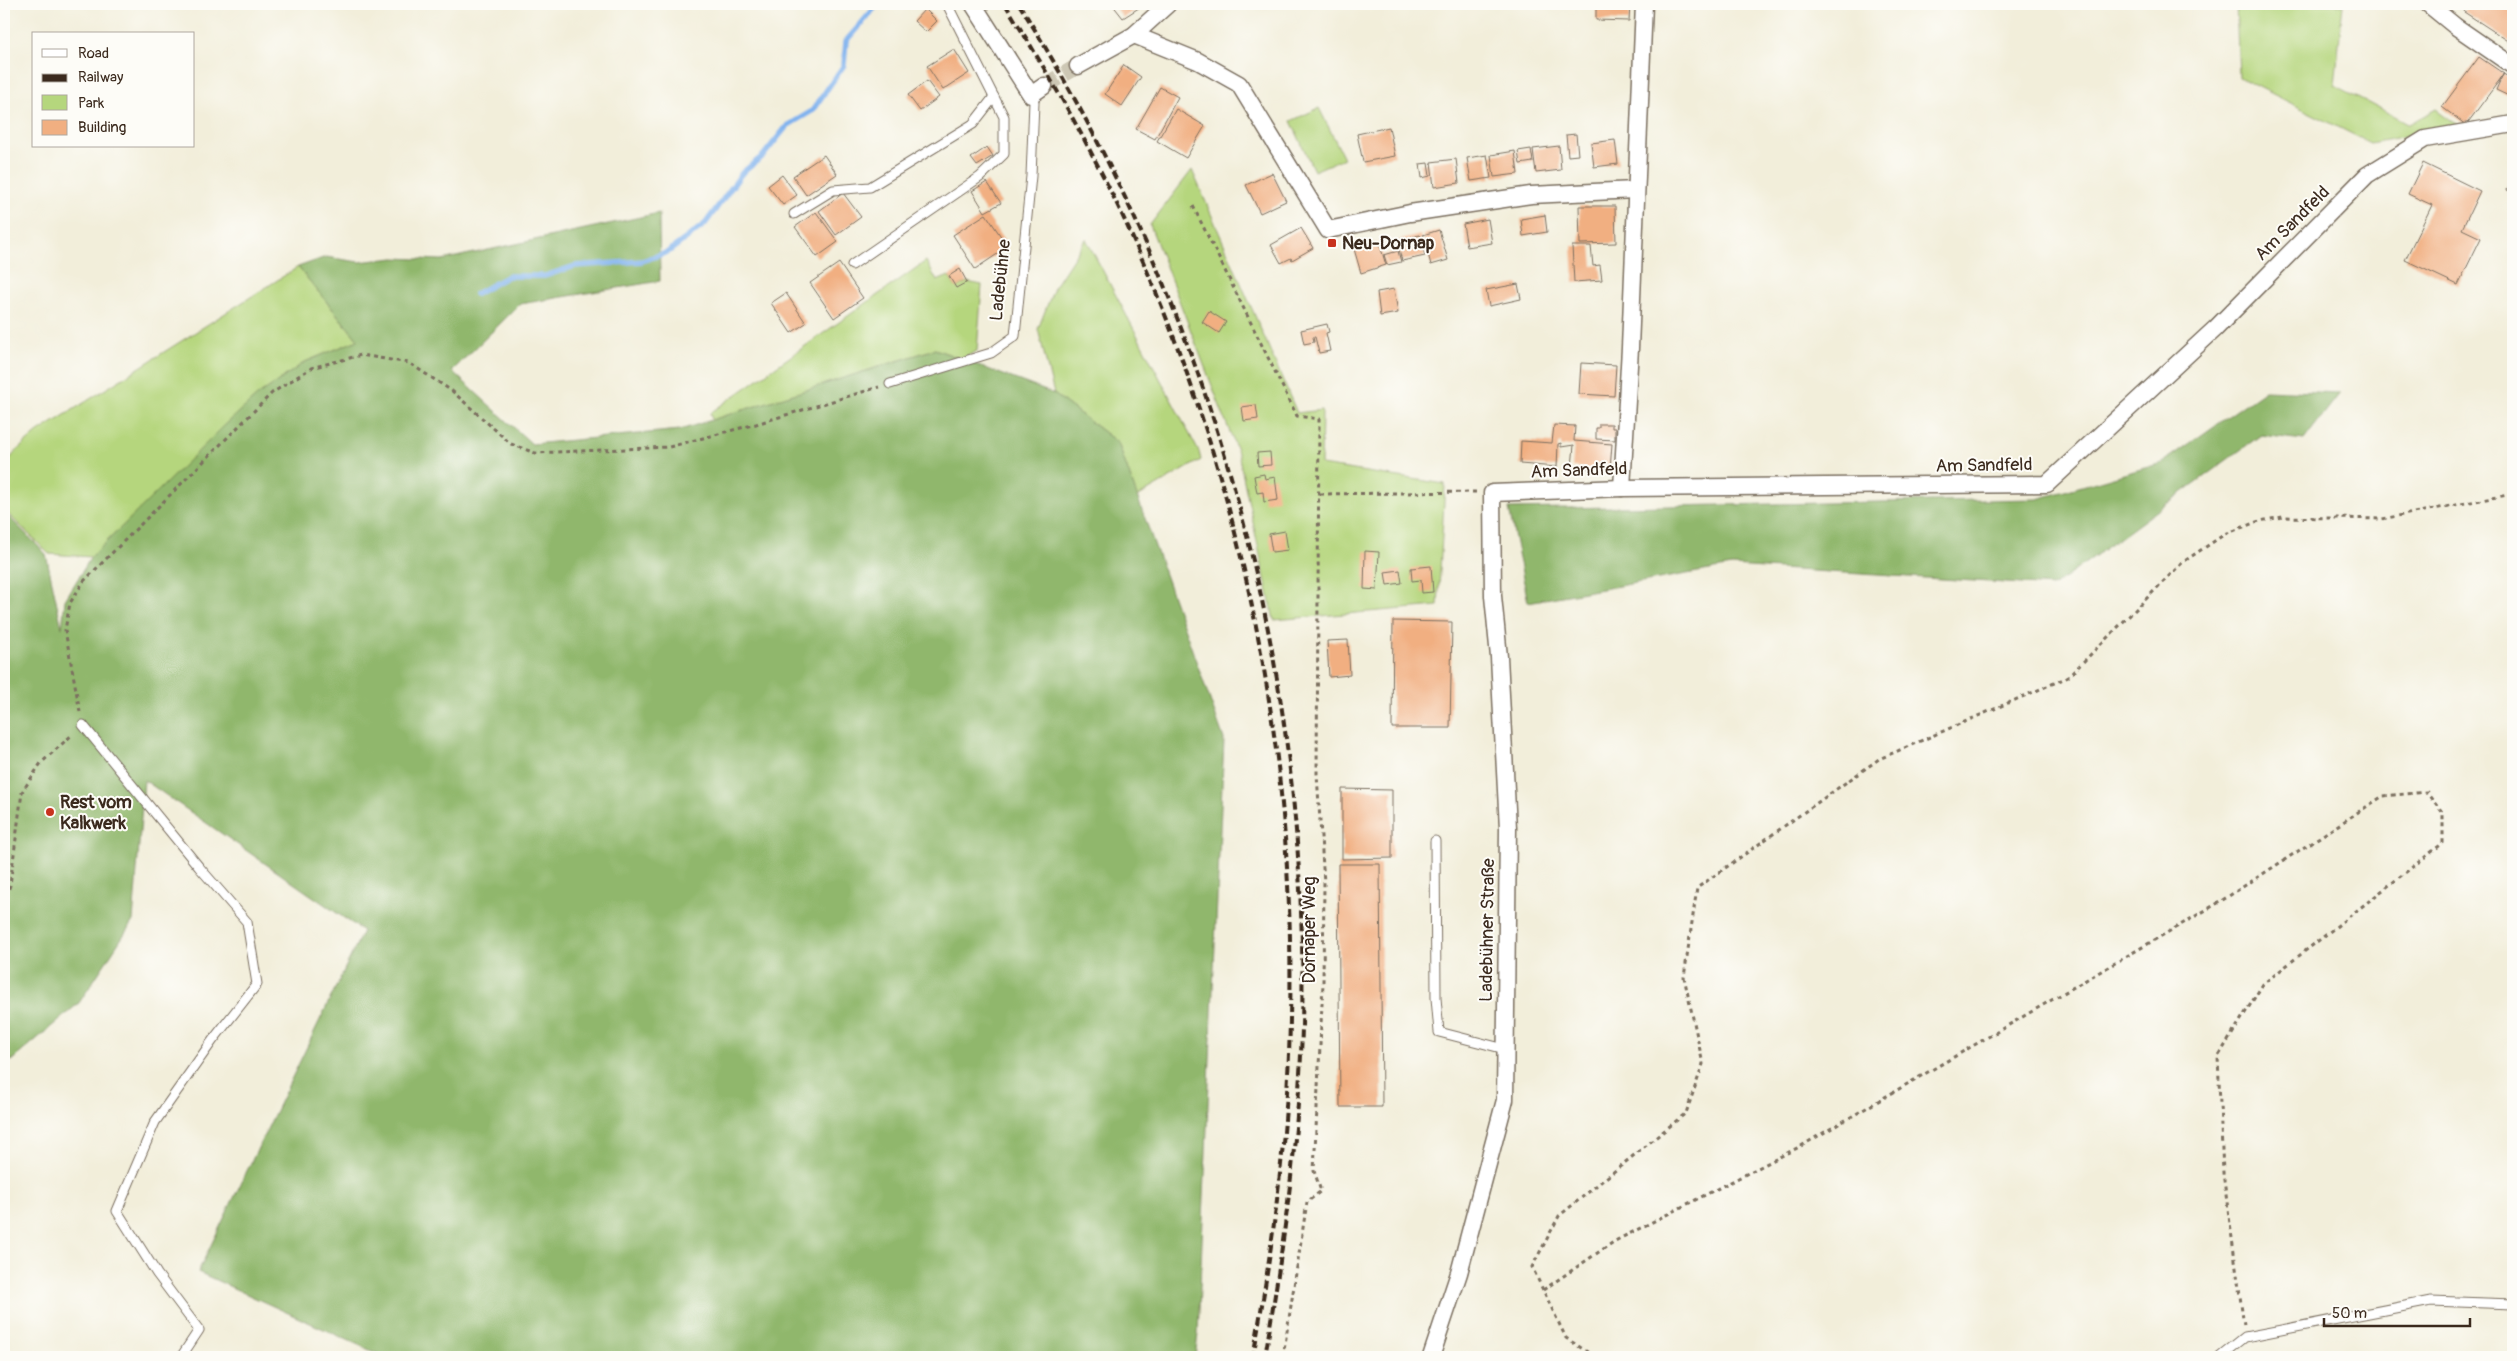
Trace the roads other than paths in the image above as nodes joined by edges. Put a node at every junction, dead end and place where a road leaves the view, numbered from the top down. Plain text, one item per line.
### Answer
1 (947, 4) edge
2 (973, 4) edge
3 (1168, 4) edge
4 (1644, 4) edge
5 (2428, 4) edge
6 (1134, 35) junction
7 (1078, 66) tunnel mouth
8 (2513, 66) edge
9 (1044, 86) tunnel mouth
10 (1031, 95) junction
11 (994, 97) junction
12 (2513, 124) edge
13 (1635, 190) junction
14 (794, 214) dead end
15 (852, 265) dead end
16 (890, 384) road end
17 (1622, 488) junction
18 (1492, 492) joint
19 (82, 725) road end
20 (1435, 841) dead end
21 (1505, 1049) junction
22 (2513, 1304) edge
23 (181, 1357) edge
24 (1431, 1357) edge
25 (2220, 1357) edge

1 - 11 lane
2 - 10 street, Ladebühne
3 - 6 street
4 - 13 street
5 - 8 street
6 - 7 street
6 - 13 street
9 - 10 street
10 - 16 lane, Ladebühne
11 - 14 lane
11 - 15 lane
12 - 17 street, Am Sandfeld
13 - 17 street
17 - 18 street, Am Sandfeld
18 - 21 street, Ladebühner Straße
19 - 23 lane
20 - 21 lane
21 - 24 street, Ladebühner Straße
22 - 25 lane

